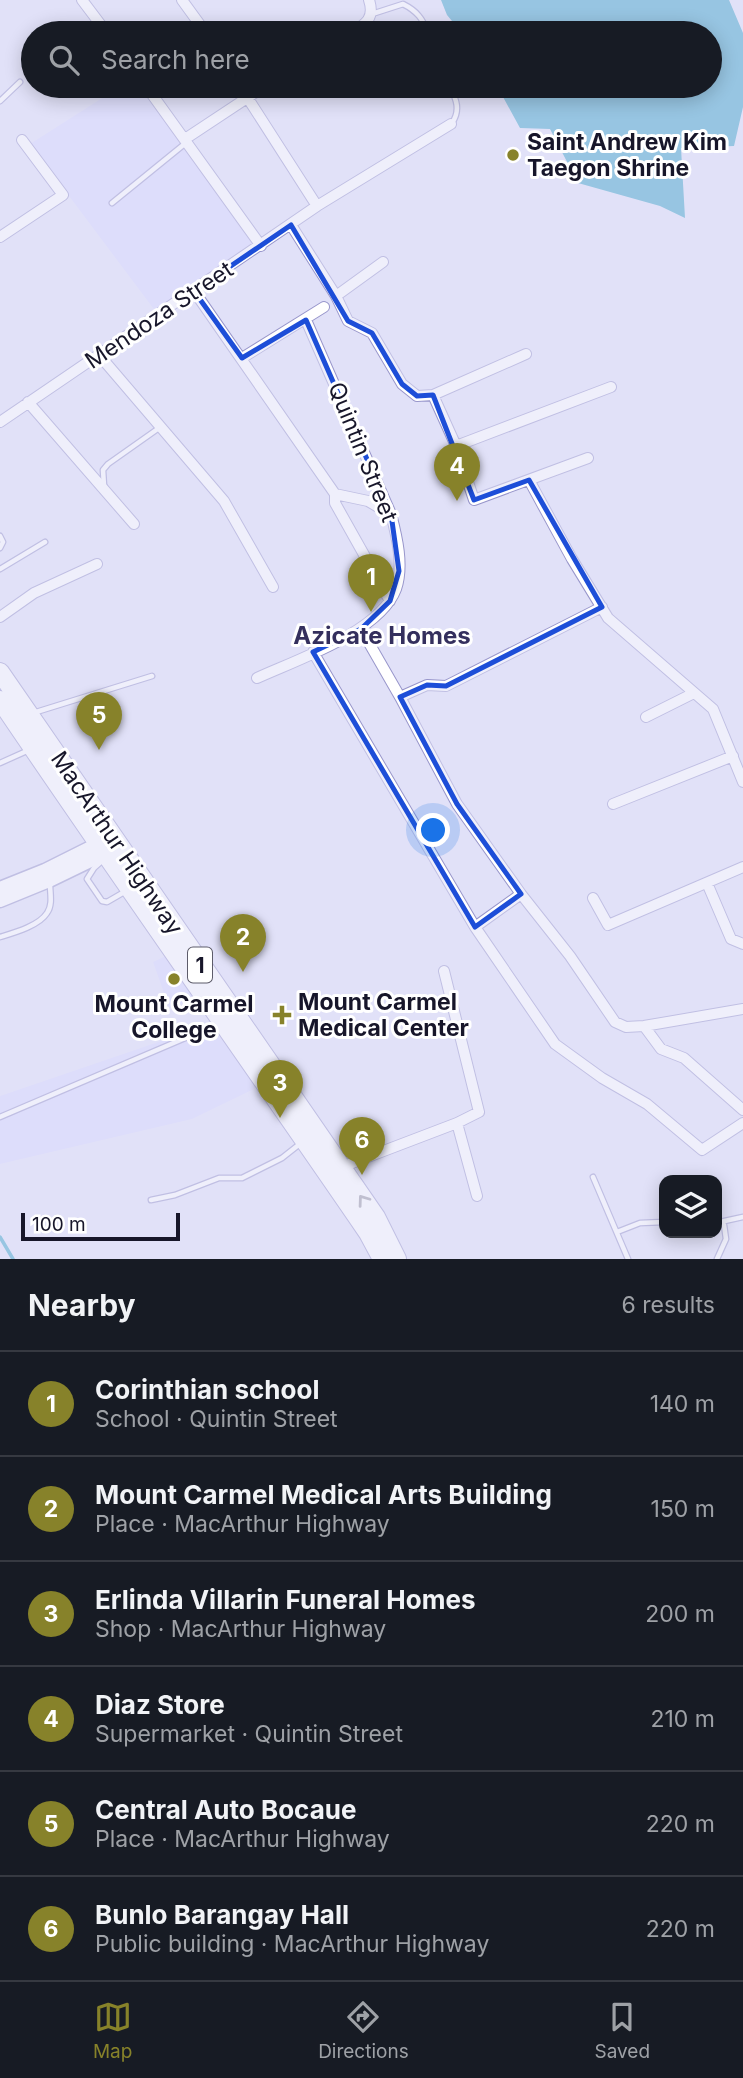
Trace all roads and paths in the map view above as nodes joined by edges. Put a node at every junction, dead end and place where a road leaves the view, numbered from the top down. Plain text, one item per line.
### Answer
1 (82, 0) edge
2 (182, 0) edge
3 (369, 0) edge
4 (372, 14) junction
5 (98, 21) edge
6 (197, 21) edge
7 (369, 21) edge
8 (421, 21) edge
9 (20, 82) dead end
10 (155, 98) edge
11 (244, 98) edge
12 (248, 98) edge
13 (455, 98) edge
14 (0, 101) edge
15 (452, 124) joint
16 (22, 140) dead end
17 (186, 140) junction
18 (113, 203) dead end
19 (317, 206) junction
20 (291, 225) junction
21 (0, 237) edge
22 (261, 246) junction
23 (383, 262) dead end
24 (194, 291) junction
25 (336, 296) junction
26 (324, 307) dead end
27 (306, 320) junction
28 (526, 354) dead end
29 (100, 356) junction
30 (242, 358) junction
31 (611, 387) dead end
32 (433, 395) junction
33 (28, 402) junction
34 (0, 422) edge
35 (159, 427) junction
36 (456, 446) junction
37 (588, 458) dead end
38 (529, 480) junction
39 (104, 489) junction
40 (335, 494) junction
41 (391, 514) junction
42 (134, 524) dead end
43 (0, 536) edge
44 (45, 542) dead end
45 (0, 548) edge
46 (97, 564) dead end
47 (0, 569) edge
48 (273, 587) dead end
49 (390, 601) junction
50 (602, 607) junction
51 (0, 617) edge
52 (361, 629) junction
53 (313, 652) junction
54 (0, 672) edge
55 (152, 676) dead end
56 (257, 678) dead end
57 (694, 693) junction
58 (400, 696) junction
59 (0, 701) edge
60 (29, 714) junction
61 (646, 717) dead end
62 (33, 749) junction
63 (733, 756) junction
64 (0, 763) edge
65 (743, 782) edge
66 (613, 804) dead end
67 (108, 848) junction
68 (743, 867) edge
69 (49, 880) junction
70 (707, 883) junction
71 (0, 890) edge
72 (130, 890) junction
73 (521, 894) junction
74 (593, 898) dead end
75 (0, 900) edge
76 (475, 927) junction
77 (0, 937) edge
78 (743, 944) edge
79 (444, 971) dead end
80 (743, 1009) edge
81 (223, 1021) junction
82 (644, 1026) junction
83 (743, 1110) edge
84 (0, 1117) edge
85 (457, 1123) junction
86 (743, 1123) edge
87 (305, 1141) junction
88 (334, 1172) junction
89 (593, 1177) dead end
90 (477, 1196) dead end
91 (151, 1200) dead end
92 (743, 1217) edge
93 (722, 1221) edge
94 (659, 1222) edge
95 (722, 1224) edge
96 (617, 1232) junction
97 (382, 1259) edge
98 (397, 1259) edge
99 (628, 1259) edge
100 (717, 1259) edge

1 - 5 street
2 - 6 street
3 - 4 street
4 - 7 street
4 - 8 lane
9 - 14 lane
10 - 17 street
11 - 17 street
12 - 19 street
13 - 15 lane
15 - 19 street, Mendoza Street
16 - 21 street
17 - 18 lane
17 - 22 street
19 - 20 street, Mendoza Street
20 - 22 street, Mendoza Street
20 - 25 street
22 - 24 street, Mendoza Street
23 - 25 street
24 - 29 street, Mendoza Street
24 - 30 street
25 - 32 street
26 - 27 street
27 - 30 street
27 - 41 street, Quintin Street
28 - 32 street
29 - 33 street, Mendoza Street
29 - 35 street
30 - 40 street
31 - 36 street
32 - 36 street
33 - 34 street, Mendoza Street
33 - 39 street
35 - 39 lane
35 - 48 street
36 - 38 street
37 - 38 street
38 - 50 street
39 - 42 street
40 - 41 street
40 - 49 street
41 - 49 street, Quintin Street
43 - 45 lane
44 - 47 lane
46 - 51 street
49 - 52 street
50 - 57 street
50 - 58 street
52 - 53 street
52 - 58 street
53 - 56 street
53 - 76 street
54 - 60 highway, MacArthur Highway / 1
55 - 60 lane
57 - 61 street
57 - 63 street
58 - 73 street
59 - 62 highway, MacArthur Highway / 1
60 - 67 highway, MacArthur Highway / 1
62 - 64 lane
62 - 67 highway, MacArthur Highway / 1
63 - 65 street
63 - 66 street
67 - 69 street
67 - 71 street
67 - 72 highway, MacArthur Highway / 1
67 - 72 lane
67 - 88 highway, MacArthur Highway / 1
68 - 70 street
69 - 75 street
69 - 77 lane
70 - 74 street
70 - 78 street
72 - 81 highway, MacArthur Highway / 1
73 - 76 street
73 - 82 street
76 - 86 street
79 - 85 street
80 - 82 street
81 - 84 lane
81 - 87 highway, MacArthur Highway / 1
82 - 83 street
85 - 88 street
85 - 90 street
87 - 88 highway, MacArthur Highway / 1
87 - 91 lane
88 - 97 highway, MacArthur Highway / 1
98 -> 88 highway, MacArthur Highway / 1
89 - 96 lane
92 - 93 lane
94 - 96 lane
95 - 100 lane
96 - 99 lane

